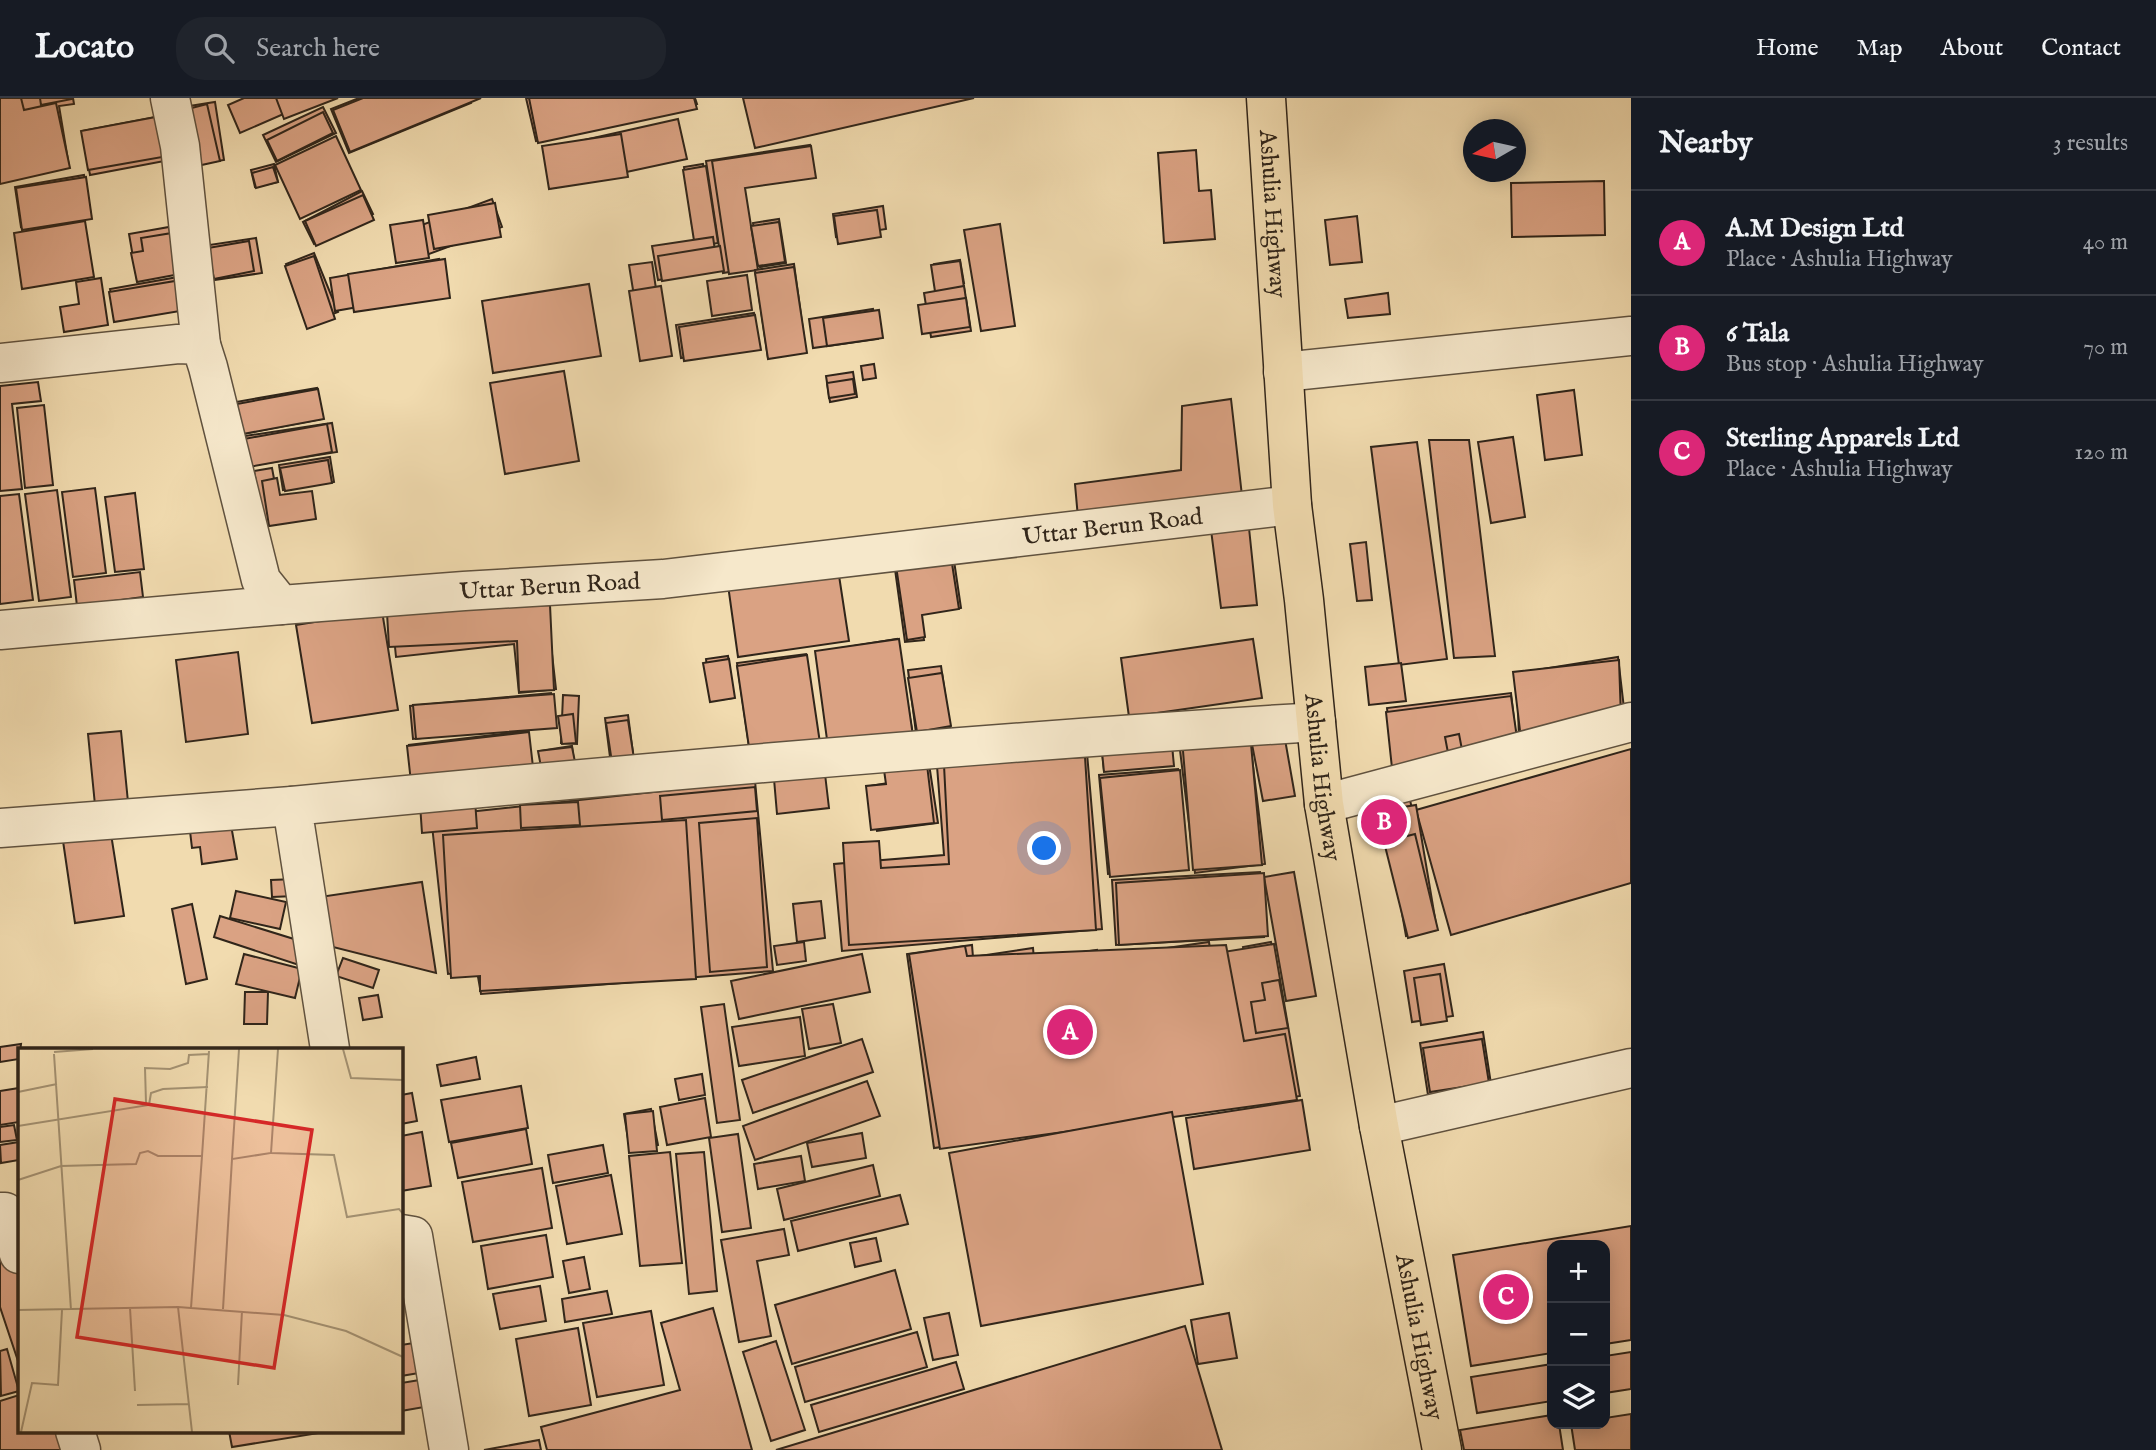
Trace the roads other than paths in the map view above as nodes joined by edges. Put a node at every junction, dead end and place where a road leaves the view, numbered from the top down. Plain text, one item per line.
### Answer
1 (170, 98) edge
2 (1266, 98) edge
3 (1631, 336) edge
4 (201, 345) junction
5 (0, 363) edge
6 (1283, 372) junction
7 (1292, 505) junction
8 (281, 606) junction
9 (0, 630) edge
10 (1316, 722) junction
11 (1631, 722) edge
12 (1324, 803) junction
13 (292, 806) junction
14 (0, 828) edge
15 (330, 1048) edge
16 (1631, 1068) edge
17 (1379, 1126) junction
18 (402, 1234) edge
19 (75, 1432) edge
20 (81, 1450) edge
21 (449, 1450) edge
22 (1442, 1450) edge

1 - 4 street
2 - 6 highway, Ashulia Highway
3 - 6 street
4 - 5 street
4 - 8 street
6 - 7 highway, Ashulia Highway
7 - 8 street, Uttar Berun Road
7 - 10 highway, Ashulia Highway
8 - 9 street, Uttar Berun Road
10 - 12 highway, Ashulia Highway
10 - 13 street
11 - 12 street
12 - 17 highway, Ashulia Highway
13 - 14 street
13 - 15 street
16 - 17 street
17 - 22 highway, Ashulia Highway
18 - 21 street
19 - 20 street

